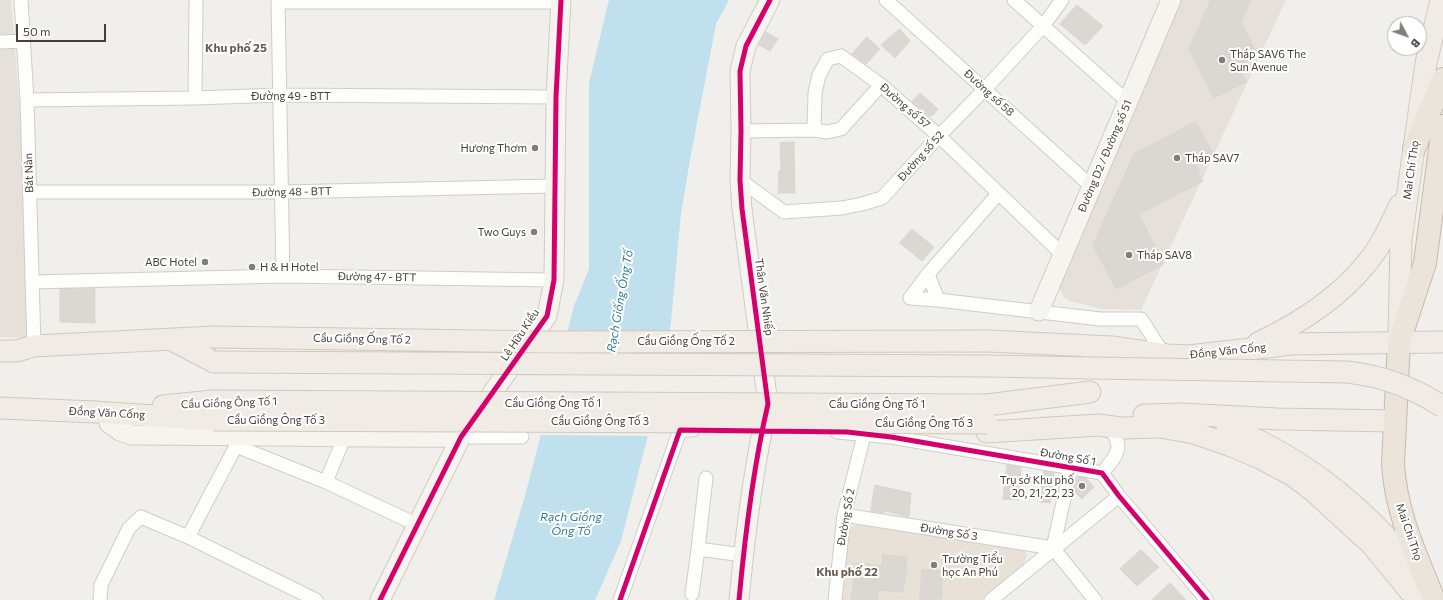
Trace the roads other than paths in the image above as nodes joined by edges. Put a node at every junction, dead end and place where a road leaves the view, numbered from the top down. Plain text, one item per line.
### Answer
1 (21, 0) edge
2 (196, 0) edge
3 (770, 0) edge
4 (886, 0) edge
5 (1014, 0) edge
6 (1062, 0) edge
7 (1171, 0) edge
8 (1441, 0) edge
9 (278, 1) edge
10 (561, 1) edge
11 (1043, 26) junction
12 (23, 41) junction
13 (0, 42) edge
14 (1443, 79) edge
15 (882, 85) junction
16 (985, 89) junction
17 (280, 95) junction
18 (195, 98) junction
19 (556, 98) junction
20 (26, 100) junction
21 (1128, 102) junction
22 (1443, 126) edge
23 (814, 130) junction
24 (741, 131) junction
25 (938, 136) junction
26 (1414, 148) junction
27 (740, 180) junction
28 (554, 186) junction
29 (1092, 187) junction
30 (1408, 189) junction
31 (29, 192) junction
32 (281, 192) junction
33 (998, 194) junction
34 (1063, 255) junction
35 (928, 274) junction
36 (283, 276) junction
37 (554, 280) junction
38 (32, 282) junction
39 (938, 300) junction
40 (1039, 311) junction
41 (0, 337) edge
42 (171, 339) junction
43 (989, 341) joint
44 (1399, 342) junction
45 (1443, 342) edge
46 (34, 346) junction
47 (1245, 349) junction
48 (0, 351) edge
49 (1158, 354) junction
50 (1089, 392) dead end
51 (0, 408) edge
52 (1443, 408) edge
53 (1181, 414) junction
54 (213, 416) joint
55 (102, 417) junction
56 (0, 420) edge
57 (987, 420) junction
58 (1395, 421) junction
59 (1114, 427) junction
60 (762, 432) junction
61 (864, 435) junction
62 (461, 437) junction
63 (522, 437) dead end
64 (344, 438) junction
65 (237, 440) junction
66 (1071, 467) junction
67 (1102, 473) junction
68 (706, 478) dead end
69 (326, 482) junction
70 (1119, 496) junction
71 (844, 516) junction
72 (418, 525) junction
73 (188, 537) junction
74 (1053, 548) junction
75 (698, 549) junction
76 (743, 555) junction
77 (692, 594) dead end
78 (1428, 599) edge
79 (100, 600) edge
80 (316, 600) edge
81 (380, 600) edge
82 (620, 600) edge
83 (739, 600) edge
84 (835, 600) edge
85 (991, 600) edge
86 (1095, 600) edge
87 (1207, 600) edge

1 - 12 street, Bát Nàn
2 - 18 street
3 - 24 street, Thân Văn Nhiếp
4 - 16 street, Đường số 58
5 - 11 street
6 - 11 street, Đường số 52
7 - 21 street, Đường D2 / Đường số 51
8 - 26 main road, Mai Chí Thọ
9 - 10 street
9 - 17 street
10 - 19 street, Lê Hữu Kiều
11 - 16 street, Đường số 52
11 - 21 street
12 - 13 street
12 - 20 street, Bát Nàn
14 - 26 highway
15 - 23 street
15 - 23 street, Đường số 57
15 - 25 street, Đường số 57
16 - 25 street, Đường số 52
16 - 29 street, Đường số 58
17 - 18 street, Đường 49 - BTT
17 - 19 street, Đường 49 - BTT
17 - 32 street
18 - 20 street, Đường 49 - BTT
19 - 28 street, Lê Hữu Kiều
20 - 31 street, Bát Nàn
21 - 29 street, Đường D2 / Đường số 51
22 - 44 highway, Mai Chí Thọ
23 - 24 street
24 - 27 street, Thân Văn Nhiếp
25 - 27 street, Đường số 52
25 - 33 street, Đường số 57
26 - 30 main road, Mai Chí Thọ
27 - 60 street, Thân Văn Nhiếp
28 - 32 street, Đường 48 - BTT
28 - 37 street, Lê Hữu Kiều
29 - 34 street, Đường D2 / Đường số 51
30 - 44 main road, Mai Chí Thọ
30 - 47 main road
31 - 32 street, Đường 48 - BTT
31 - 38 street, Bát Nàn
32 - 36 street
33 - 34 street, Đường số 57
33 - 35 street
34 - 40 street, Đường D2 / Đường số 51
35 - 39 street
35 - 39 street
36 - 37 street, Đường 47 - BTT
36 - 38 street, Đường 47 - BTT
37 - 62 street, Lê Hữu Kiều
38 - 46 street, Bát Nàn
39 - 40 street
40 - 49 street
41 - 46 main road
42 - 43 main road, Cầu Giồng Ống Tố 2, bridge
42 - 46 main road
42 - 52 main road, bridge
43 - 49 main road, Đồng Văn Cống
44 - 45 main road, Đồng Văn Cống
44 - 47 main road, Đồng Văn Cống
44 - 58 highway, Mai Chí Thọ
46 - 48 main road
47 - 49 main road, Đồng Văn Cống
50 - 57 main road
51 - 55 main road, Đồng Văn Cống
53 - 57 main road
53 - 58 main road
53 - 78 main road
54 - 55 main road, Đồng Văn Cống
54 - 57 main road, Cầu Giồng Ông Tố 3, bridge
55 - 56 main road, Đồng Văn Cống
55 - 65 street
57 - 59 main road
58 - 78 highway, Mai Chí Thọ
59 - 67 street
59 - 78 main road
60 - 61 street, Đường Số 1
60 - 76 street, Thân Văn Nhiếp
60 - 82 street, Đường Số 1
61 - 66 street, Đường Số 1
61 - 71 street, Đường Số 2
62 - 63 street
62 - 64 street
62 - 72 street, Lê Hữu Kiều
64 - 65 street
64 - 69 street
65 - 69 street
65 - 73 street
66 - 67 street, Đường Số 1
66 - 74 street
67 - 70 street, Đường Số 1
68 - 75 street
69 - 72 street
70 - 74 street
70 - 87 street, Đường Số 1
71 - 74 street, Đường Số 3
71 - 84 street, Đường Số 2
72 - 81 street, Lê Hữu Kiều
73 - 79 street
73 - 80 street
74 - 85 street
74 - 86 street
75 - 76 street
75 - 77 street
76 - 83 street, Thân Văn Nhiếp

